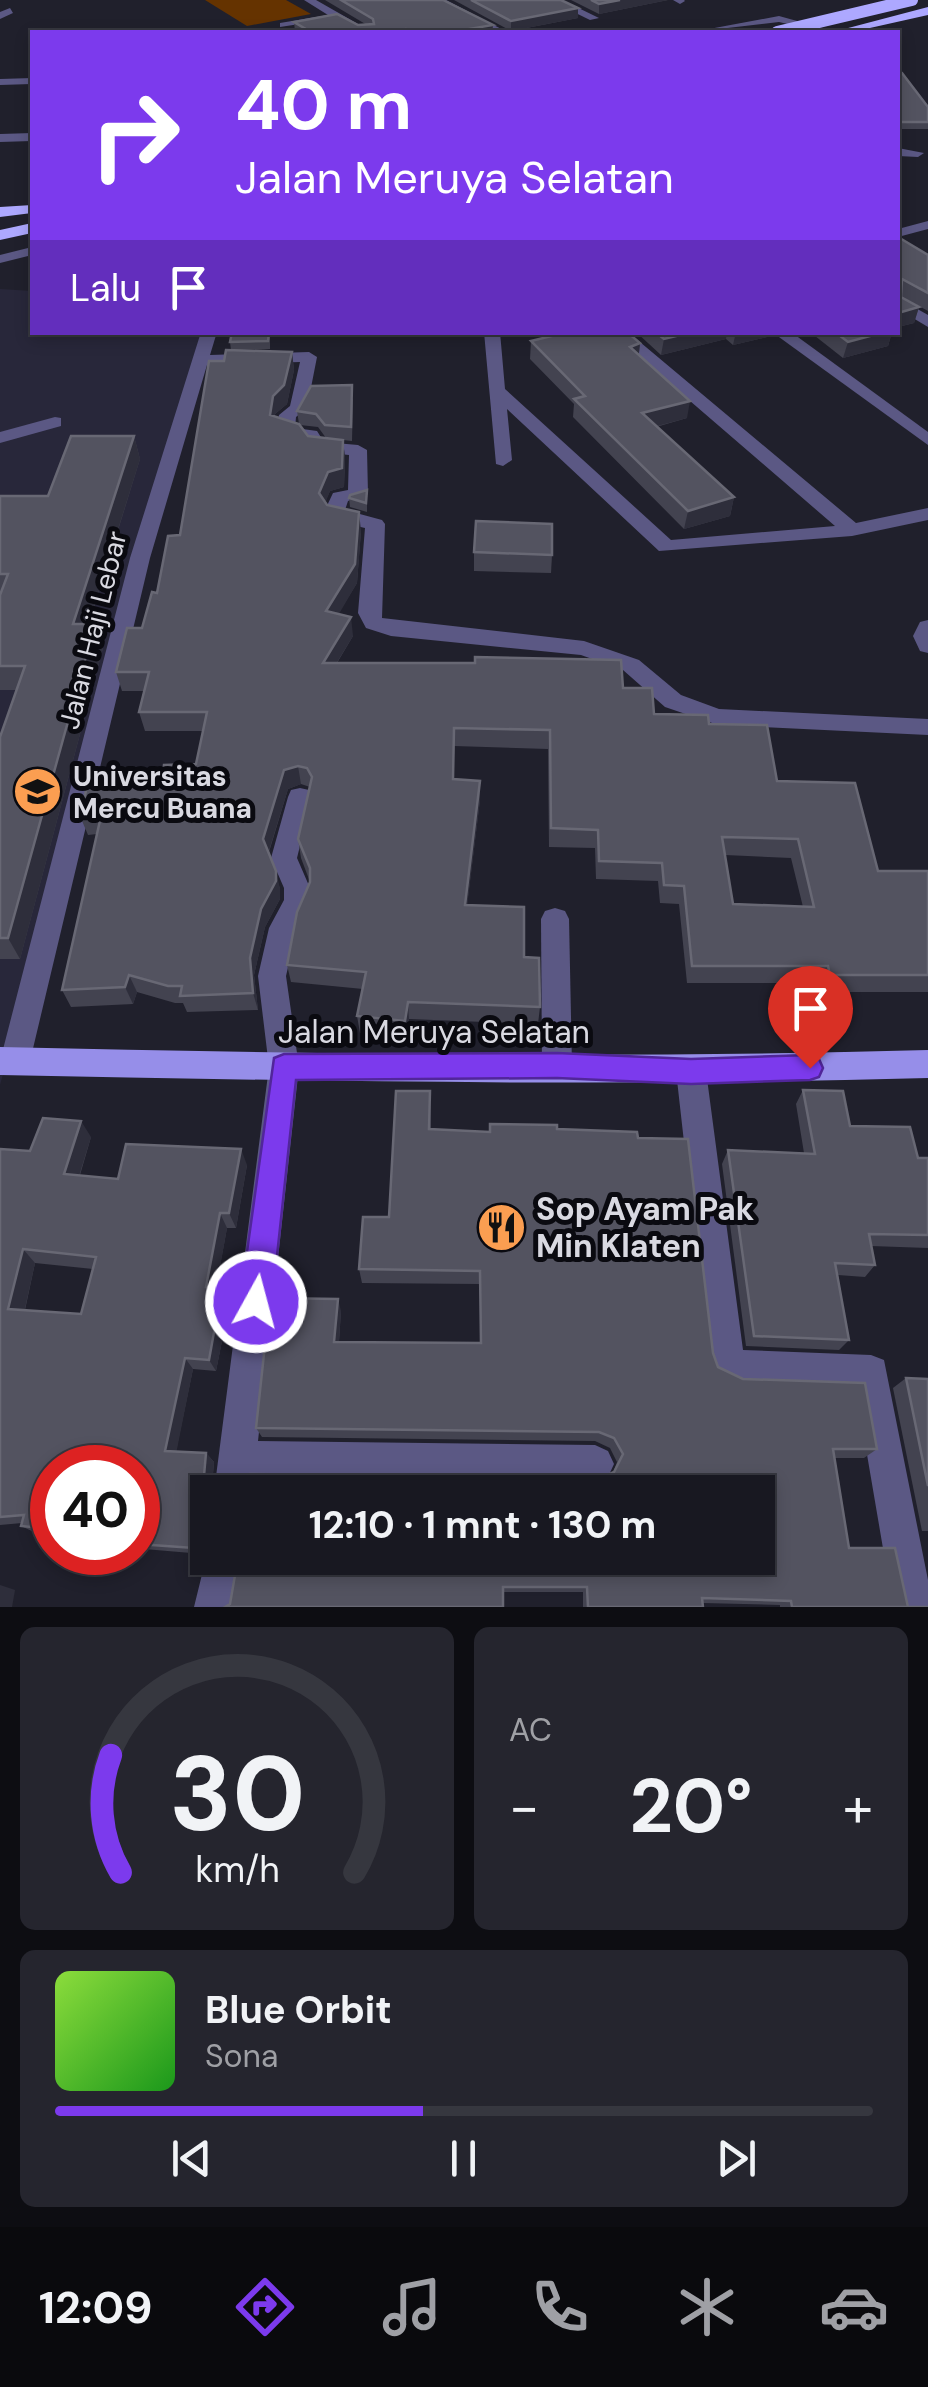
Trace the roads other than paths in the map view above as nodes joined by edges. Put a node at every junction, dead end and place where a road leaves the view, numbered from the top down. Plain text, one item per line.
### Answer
1 (309, 0) edge
2 (438, 0) edge
3 (554, 0) edge
4 (912, 0) edge
5 (928, 14) edge
6 (336, 15) junction
7 (594, 18) edge
8 (284, 25) dead end
9 (363, 30) edge
10 (498, 30) edge
11 (710, 30) edge
12 (785, 30) edge
13 (827, 30) edge
14 (847, 30) edge
15 (0, 82) edge
16 (30, 82) edge
17 (30, 137) edge
18 (0, 138) edge
19 (900, 152) edge
20 (918, 153) dead end
21 (0, 214) edge
22 (30, 215) edge
23 (30, 216) edge
24 (925, 228) edge
25 (900, 233) edge
26 (0, 236) edge
27 (30, 252) edge
28 (0, 260) edge
29 (900, 304) edge
30 (928, 322) edge
31 (208, 335) edge
32 (492, 335) edge
33 (622, 335) edge
34 (784, 335) edge
35 (199, 360) junction
36 (496, 390) junction
37 (928, 440) edge
38 (503, 460) dead end
39 (928, 514) edge
40 (852, 530) junction
41 (928, 627) edge
42 (928, 646) edge
43 (928, 727) edge
44 (300, 797) dead end
45 (555, 919) dead end
46 (7, 1061) edge
47 (928, 1064) edge
48 (557, 1066) junction
49 (284, 1067) junction
50 (691, 1071) junction
51 (595, 1464) dead end
52 (235, 1475) edge
53 (265, 1475) edge
54 (221, 1575) edge
55 (214, 1607) edge
56 (913, 1607) edge

1 - 6 street
2 - 10 street
3 - 7 street
4 - 12 highway, bridge
5 - 14 highway
6 - 8 street
6 - 9 street
11 - 13 street
15 - 16 street
17 - 18 street
19 - 20 street
21 - 22 highway
23 - 26 highway
24 - 25 street
27 - 28 street
29 - 30 street
31 - 35 street, Jalan Haji Lebar
32 - 36 street
33 - 40 street
34 - 37 street
35 - 43 street
35 - 46 street, Jalan Haji Lebar
36 - 38 street
36 - 40 street
39 - 40 street
41 - 42 street
44 - 49 street
45 - 48 street
46 - 49 main road, Jalan Meruya Selatan
47 - 50 main road, Jalan Meruya Selatan
48 - 49 main road, Jalan Meruya Selatan
48 - 50 main road, Jalan Meruya Selatan
49 - 52 street
50 - 56 street
51 - 53 street
54 - 55 street

